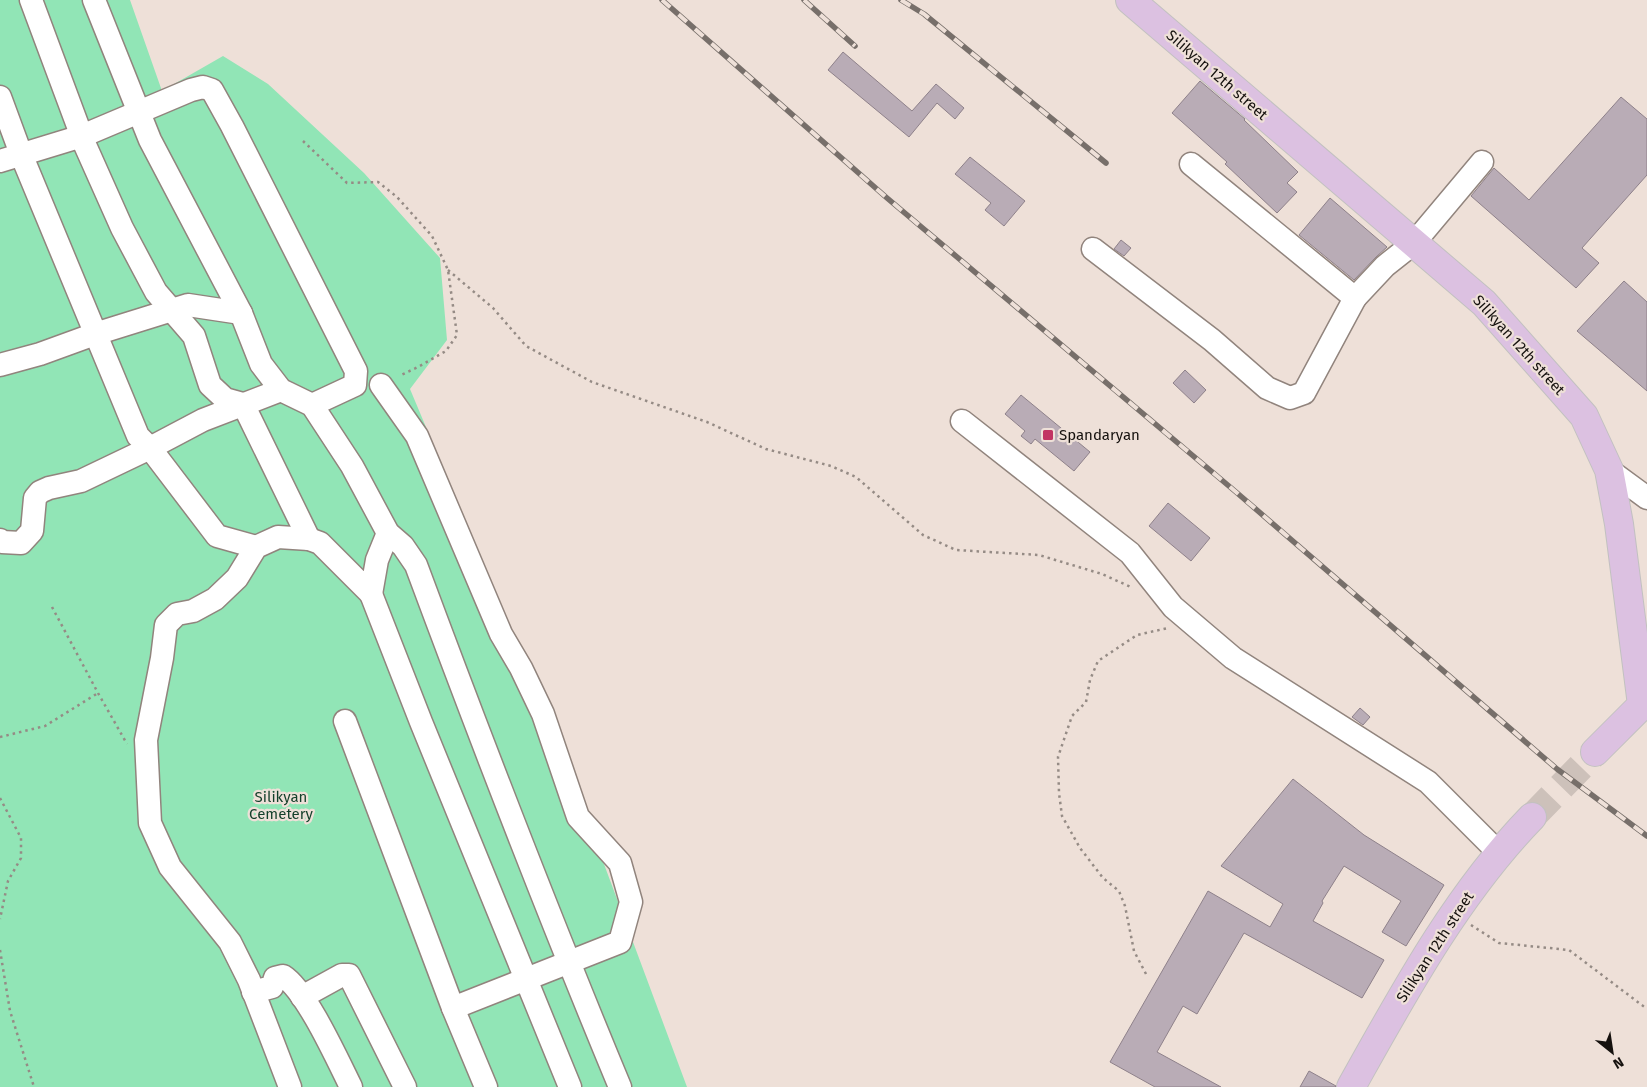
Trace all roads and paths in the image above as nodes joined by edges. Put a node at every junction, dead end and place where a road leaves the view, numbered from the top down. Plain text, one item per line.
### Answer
1 (31, 0) edge
2 (94, 0) edge
3 (1130, 0) edge
4 (0, 97) edge
5 (139, 112) junction
6 (82, 136) junction
7 (303, 142) dead end
8 (10, 157) edge
9 (1482, 162) dead end
10 (1191, 164) dead end
11 (1414, 243) junction
12 (1093, 249) dead end
13 (448, 270) junction
14 (1355, 298) junction
15 (172, 309) junction
16 (241, 313) junction
17 (95, 334) junction
18 (0, 365) edge
19 (381, 384) joint
20 (281, 390) junction
21 (243, 404) junction
22 (312, 405) junction
23 (962, 421) dead end
24 (150, 448) junction
25 (1609, 470) junction
26 (1647, 498) edge
27 (388, 533) junction
28 (309, 539) junction
29 (0, 540) edge
30 (256, 547) junction
31 (1137, 591) dead end
32 (372, 594) junction
33 (52, 607) dead end
34 (1192, 623) junction
35 (98, 693) junction
36 (1644, 703) edge
37 (345, 721) dead end
38 (0, 737) edge
39 (128, 745) dead end
40 (1595, 752) tunnel mouth
41 (0, 798) edge
42 (1532, 817) tunnel mouth
43 (1500, 854) junction
44 (1454, 914) junction
45 (0, 919) edge
46 (0, 950) edge
47 (568, 962) junction
48 (1146, 974) dead end
49 (526, 980) junction
50 (253, 992) junction
51 (302, 997) junction
52 (453, 1008) junction
53 (1647, 1009) edge
54 (34, 1087) edge
55 (290, 1087) edge
56 (351, 1087) edge
57 (405, 1087) edge
58 (486, 1087) edge
59 (570, 1087) edge
60 (620, 1087) edge
61 (1351, 1087) edge

1 - 6 lane
2 - 5 lane
3 - 11 main road, Silikyan 12th street
4 - 8 lane
5 - 6 lane
5 - 16 lane
5 - 22 lane
6 - 8 lane
6 - 15 lane
7 - 13 path
8 - 17 lane
9 - 11 lane
10 - 14 lane
11 - 14 lane
11 - 25 main road, Silikyan 12th street
12 - 14 lane
13 - 19 path
13 - 31 path
15 - 16 lane
15 - 17 lane
15 - 21 lane
16 - 20 lane
17 - 18 lane
17 - 24 lane
19 - 47 lane
20 - 21 lane
20 - 22 lane
21 - 24 lane
21 - 28 lane
22 - 27 lane
23 - 34 lane
24 - 29 lane
24 - 30 lane
25 - 26 lane
25 - 36 main road, Silikyan 12th street
27 - 32 lane
27 - 47 lane
28 - 30 lane
28 - 32 lane
30 - 50 lane
32 - 49 lane
33 - 35 path
34 - 43 lane
34 - 48 path
35 - 38 path
35 - 39 path
36 - 40 main road, Silikyan 12th street
37 - 52 lane
41 - 45 path
42 - 43 main road, Silikyan 12th street
43 - 44 main road, Silikyan 12th street
44 - 53 path
44 - 61 main road, Silikyan 12th street
46 - 54 path
47 - 49 lane
47 - 60 lane
49 - 52 lane
49 - 59 lane
50 - 51 lane
50 - 55 lane
51 - 56 lane
51 - 57 lane
52 - 58 lane

